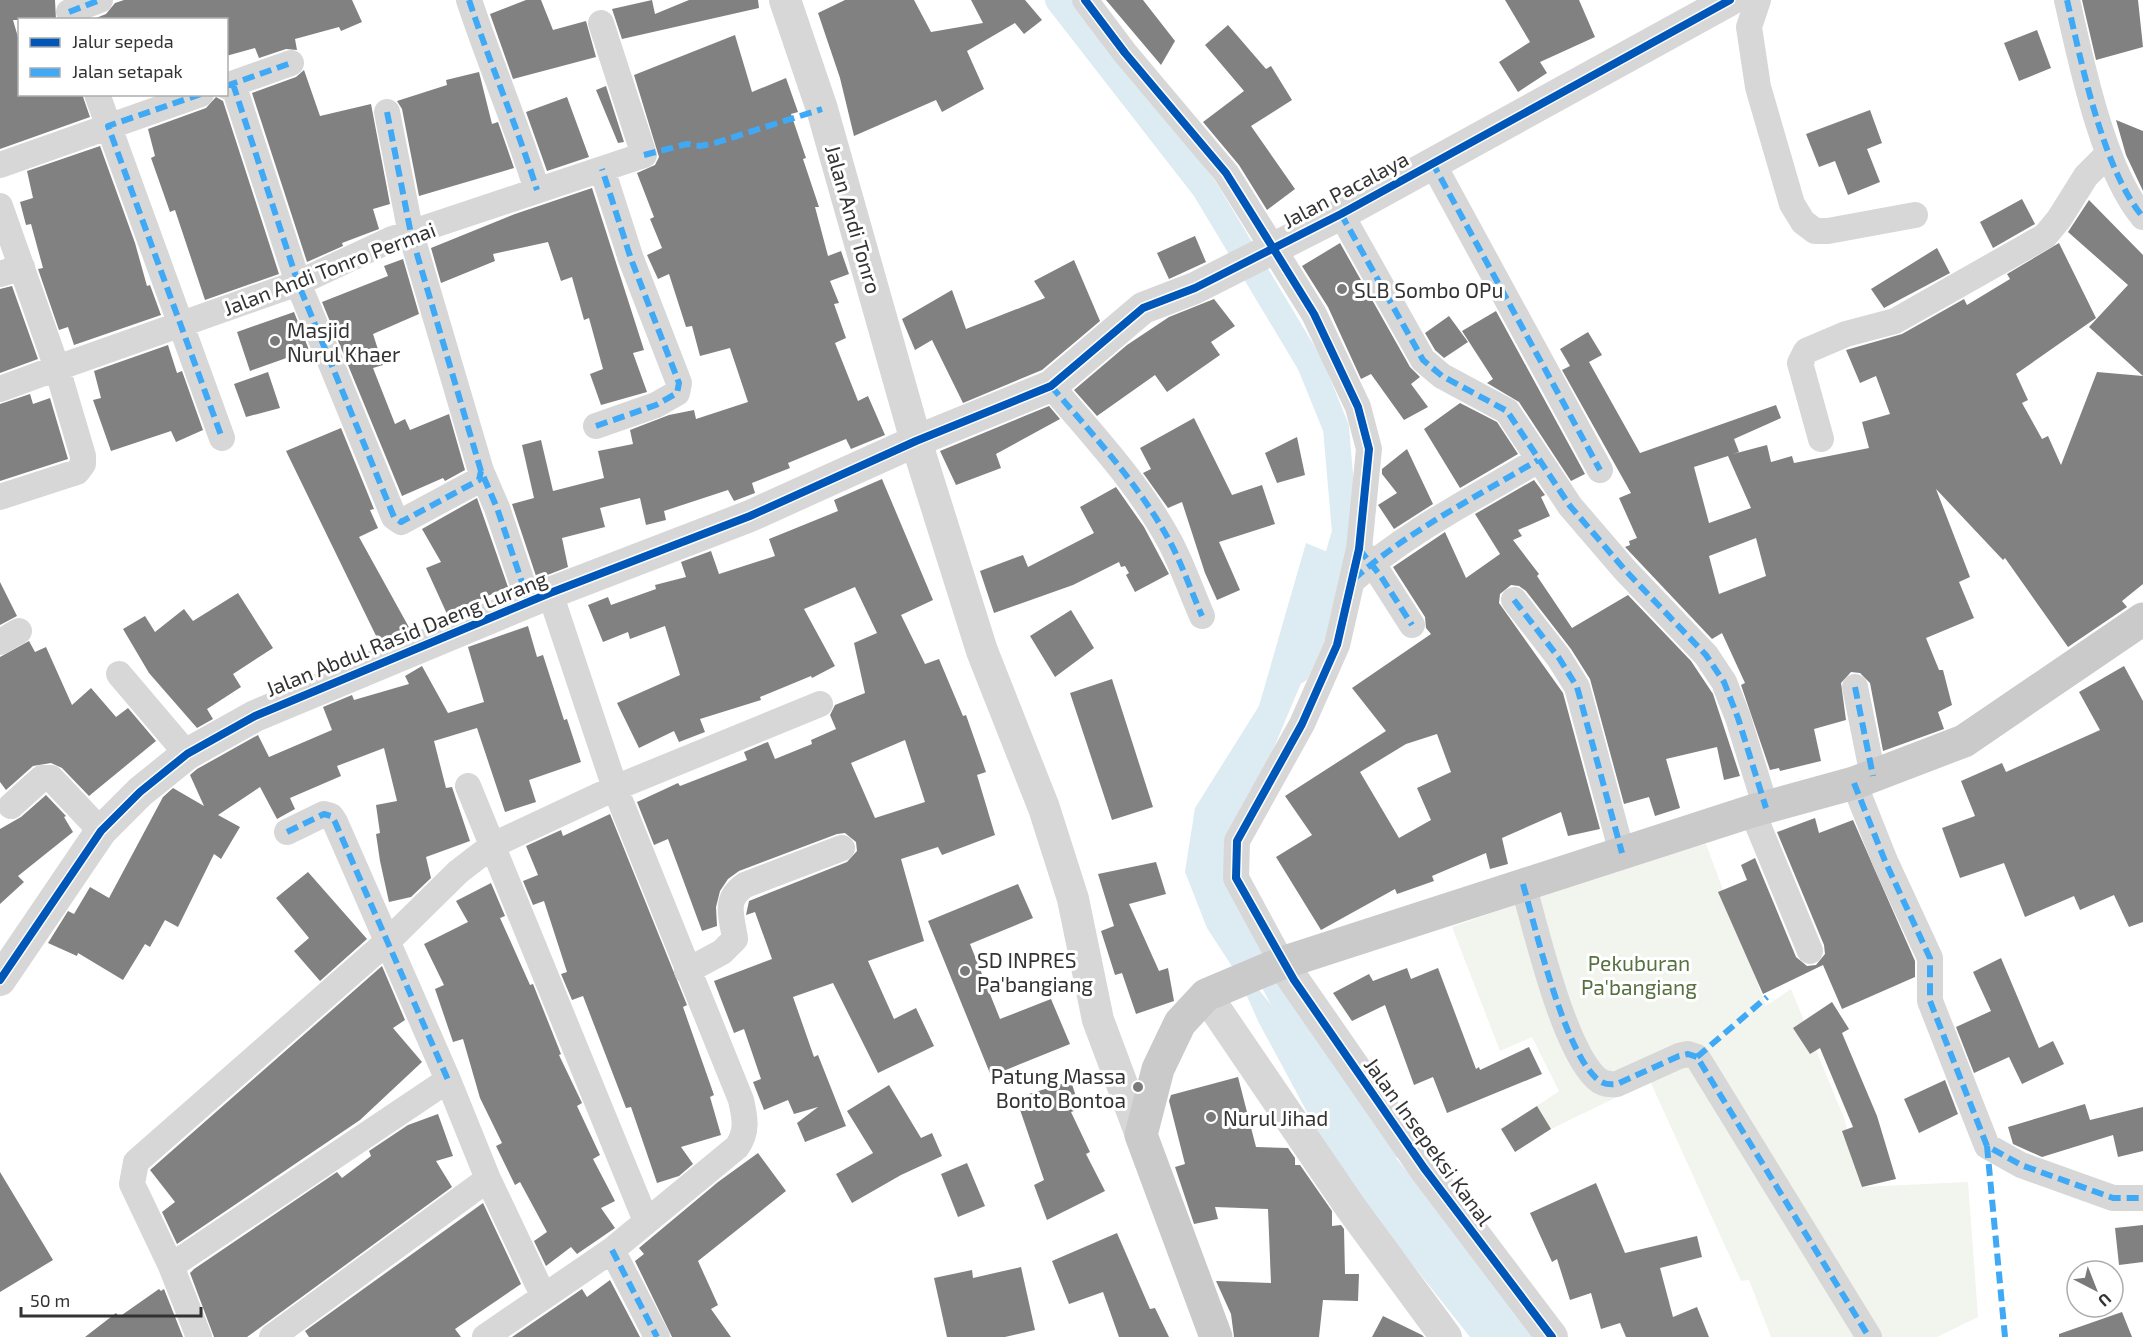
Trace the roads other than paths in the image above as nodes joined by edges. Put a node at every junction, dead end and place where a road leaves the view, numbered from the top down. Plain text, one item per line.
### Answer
1 (100, 0) edge
2 (469, 0) edge
3 (784, 0) edge
4 (1085, 0) edge
5 (1730, 0) edge
6 (1758, 0) edge
7 (2067, 0) edge
8 (68, 11) edge
9 (601, 23) dead end
10 (291, 63) dead end
11 (230, 85) edge
12 (98, 96) edge
13 (195, 96) edge
14 (387, 112) dead end
15 (108, 126) junction
16 (2108, 153) junction
17 (1432, 162) junction
18 (0, 165) edge
19 (602, 169) junction
20 (537, 190) junction
21 (0, 206) edge
22 (1341, 214) junction
23 (1915, 215) dead end
24 (2143, 217) edge
25 (411, 234) junction
26 (1255, 257) junction
27 (11, 270) edge
28 (298, 283) junction
29 (182, 324) junction
30 (57, 368) junction
31 (1051, 386) junction
32 (0, 389) edge
33 (596, 426) dead end
34 (222, 438) dead end
35 (1821, 439) dead end
36 (916, 441) junction
37 (1538, 460) junction
38 (1600, 470) dead end
39 (481, 471) junction
40 (0, 497) edge
41 (1365, 556) junction
42 (540, 598) junction
43 (1514, 600) dead end
44 (1202, 616) dead end
45 (2143, 619) edge
46 (1412, 625) dead end
47 (119, 674) dead end
48 (1855, 687) dead end
49 (820, 704) dead end
50 (187, 753) junction
51 (1863, 780) junction
52 (468, 786) dead end
53 (615, 788) junction
54 (11, 806) dead end
55 (1759, 810) junction
56 (101, 831) junction
57 (287, 832) dead end
58 (493, 845) junction
59 (842, 848) dead end
60 (1622, 853) junction
61 (1524, 884) junction
62 (389, 940) junction
63 (1810, 951) dead end
64 (1277, 965) junction
65 (687, 971) junction
66 (0, 980) edge
67 (1216, 990) junction
68 (1114, 1064) junction
69 (1158, 1069) junction
70 (448, 1080) junction
71 (1141, 1136) junction
72 (488, 1179) junction
73 (2143, 1198) edge
74 (646, 1221) junction
75 (612, 1250) junction
76 (171, 1266) junction
77 (543, 1295) junction
78 (199, 1337) edge
79 (272, 1337) edge
80 (485, 1337) edge
81 (657, 1337) edge
82 (1216, 1337) edge
83 (1446, 1337) edge
84 (1552, 1337) edge
85 (1869, 1337) edge

1 - 8 street
2 - 20 street
3 - 36 street, Jalan Andi Tonro
4 - 26 street
5 - 17 street, Jalan Pacalaya
6 - 23 street
7 - 16 street
9 - 19 street, Jalan Andi Tonro Permai
10 - 11 street
11 - 28 street
12 - 15 street
13 - 15 street
14 - 25 street
15 - 18 street
15 - 29 street
16 - 24 street
16 - 35 street
17 - 22 street, Jalan Pacalaya
17 - 38 street
19 - 20 street, Jalan Andi Tonro Permai
19 - 33 street
20 - 25 street, Jalan Andi Tonro Permai
21 - 27 street
22 - 26 street, Jalan Pacalaya
22 - 37 street
25 - 28 street, Jalan Andi Tonro Permai
25 - 39 street
26 - 31 street, Jalan Pacalaya
26 - 41 street
27 - 30 street
28 - 29 street, Jalan Andi Tonro Permai
28 - 39 street
29 - 30 street, Jalan Andi Tonro Permai
29 - 34 street
30 - 32 street, Jalan Andi Tonro Permai
30 - 40 street
31 - 36 street, Jalan Pacalaya
31 - 44 street
36 - 42 street, Jalan Abdul Rasid Daeng Lurang
36 - 68 street, Jalan Andi Tonro
37 - 41 street
37 - 55 street
39 - 42 street
41 - 46 street
41 - 64 street
42 - 50 street, Jalan Abdul Rasid Daeng Lurang
42 - 53 street
43 - 60 street
45 - 51 main road
47 - 50 street
48 - 51 street
49 - 53 street
50 - 56 street, Jalan Abdul Rasid Daeng Lurang
51 - 55 main road
51 - 73 street
52 - 58 street
53 - 58 street
53 - 65 street
54 - 56 street
55 - 60 main road
55 - 63 street
56 - 66 street, Jalan Abdul Rasid Daeng Lurang
57 - 62 street
58 - 62 street
58 - 74 street
59 - 65 street
60 - 61 main road
61 - 64 main road
61 - 85 street
62 - 70 street
62 - 76 street
64 - 67 main road
64 - 84 street, Jalan Insepeksi Kanal
65 - 74 street
67 - 69 main road
67 - 83 street
68 - 69 street
68 - 71 street, Jalan Andi Tonro
69 - 71 main road
70 - 72 street
70 - 76 street
71 - 82 main road
72 - 77 street
72 - 79 street
74 - 75 street
75 - 77 street
75 - 81 street
76 - 78 street
77 - 80 street

